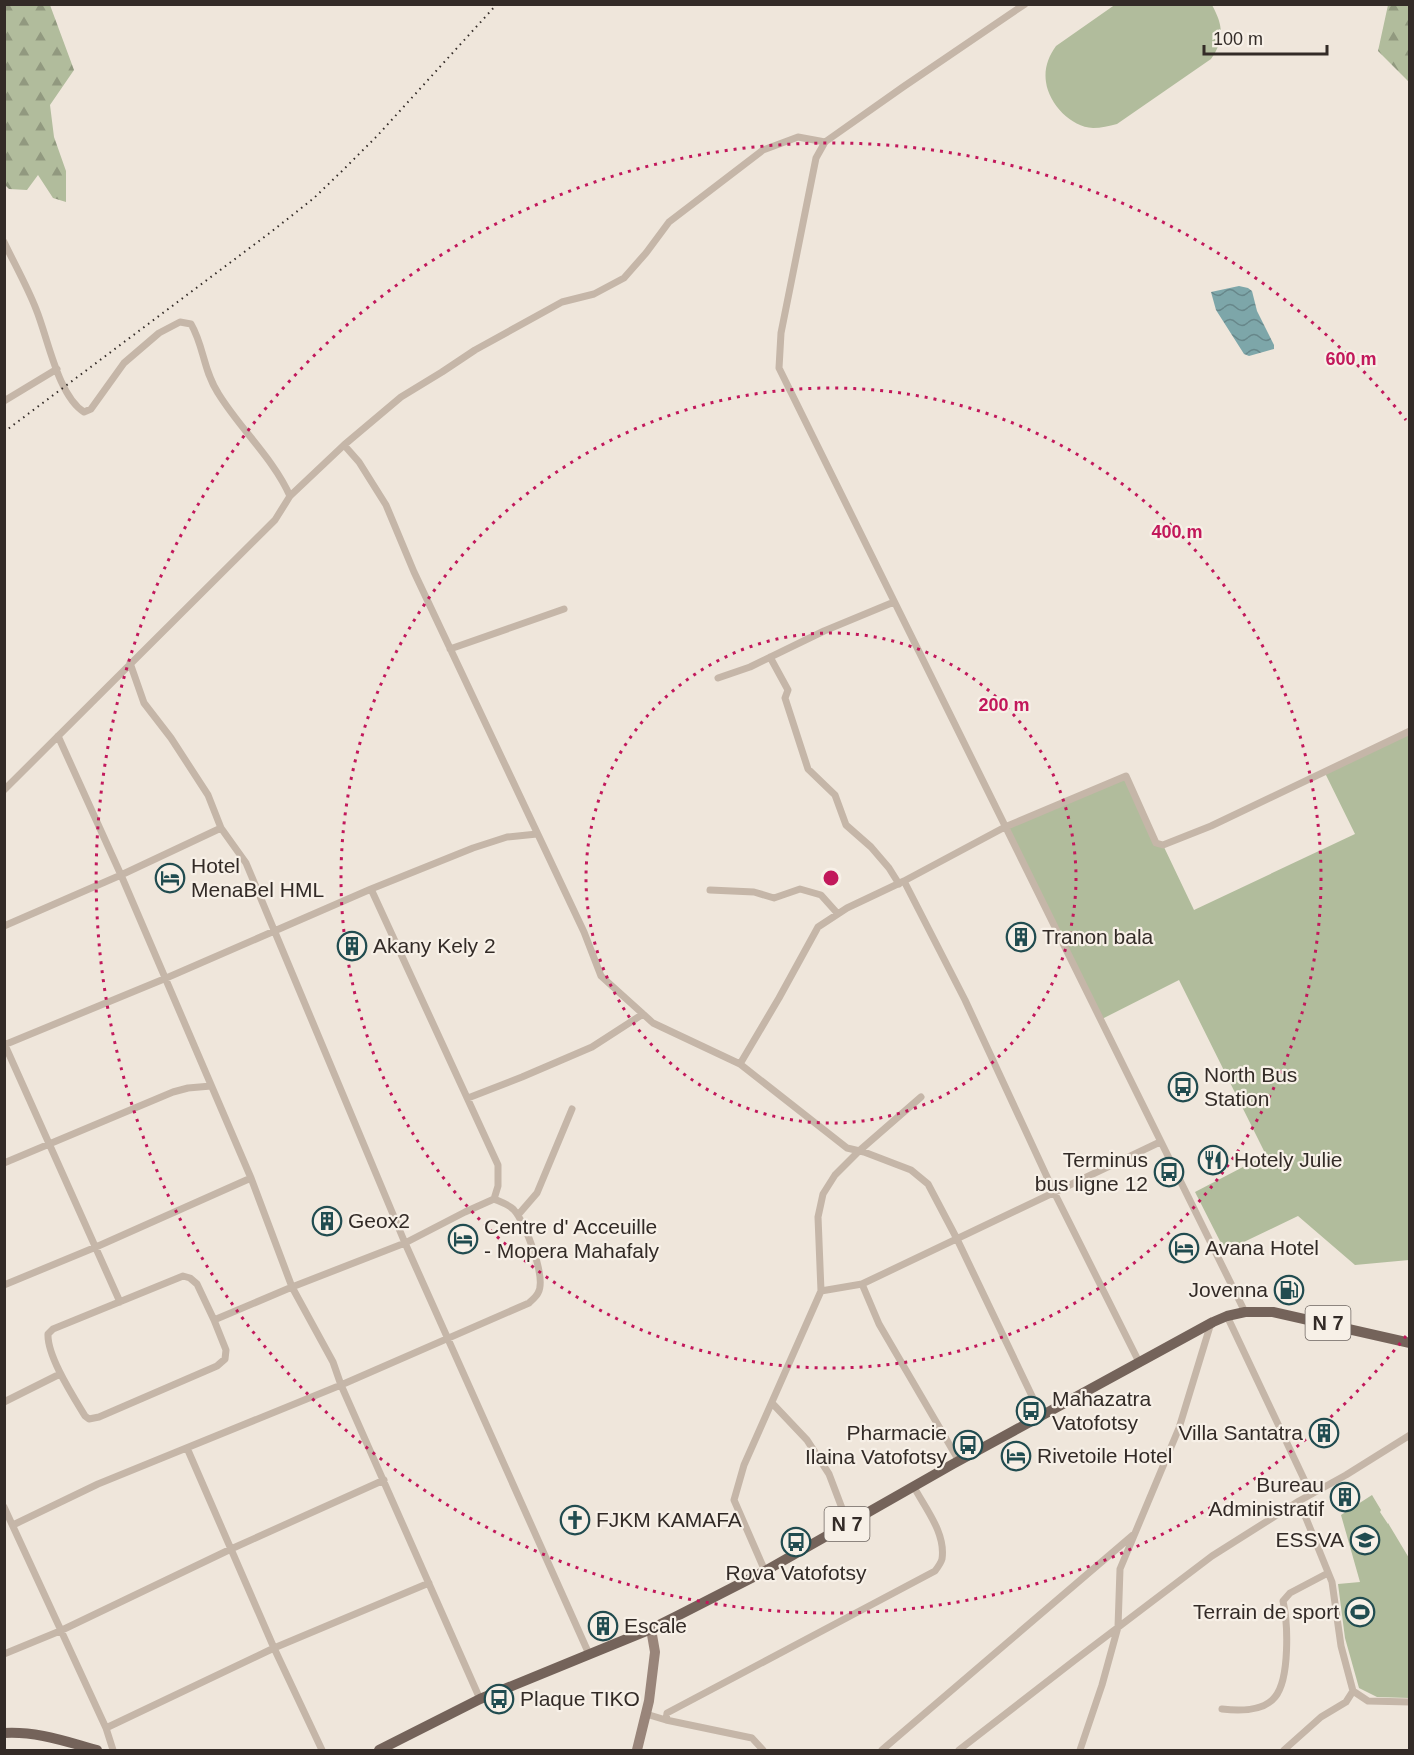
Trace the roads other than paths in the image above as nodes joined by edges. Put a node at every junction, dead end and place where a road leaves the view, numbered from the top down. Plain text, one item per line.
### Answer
1 (1025, 4) edge
2 (825, 142) junction
3 (4, 242) edge
4 (57, 369) junction
5 (4, 401) edge
6 (344, 445) junction
7 (290, 496) junction
8 (894, 602) junction
9 (564, 609) dead end
10 (450, 649) junction
11 (770, 657) junction
12 (130, 663) junction
13 (718, 678) dead end
14 (1410, 731) edge
15 (58, 736) junction
16 (4, 790) edge
17 (1005, 827) junction
18 (221, 828) junction
19 (537, 834) junction
20 (121, 875) junction
21 (901, 882) junction
22 (371, 889) junction
23 (710, 890) dead end
24 (838, 914) junction
25 (4, 926) edge
26 (276, 931) junction
27 (164, 979) junction
28 (643, 1014) junction
29 (5, 1044) edge
30 (740, 1064) junction
31 (211, 1086) junction
32 (921, 1097) dead end
33 (468, 1098) junction
34 (572, 1109) dead end
35 (1160, 1142) junction
36 (49, 1145) junction
37 (859, 1151) junction
38 (4, 1163) edge
39 (251, 1178) junction
40 (1054, 1192) junction
41 (494, 1199) junction
42 (518, 1215) junction
43 (957, 1239) junction
44 (405, 1243) junction
45 (96, 1247) junction
46 (862, 1284) junction
47 (4, 1285) edge
48 (292, 1287) junction
49 (821, 1291) junction
50 (120, 1302) junction
51 (1245, 1312) junction
52 (1227, 1316) junction
53 (214, 1320) junction
54 (1211, 1323) junction
55 (448, 1338) junction
56 (1410, 1343) edge
57 (1140, 1362) junction
58 (60, 1374) junction
59 (341, 1384) junction
60 (4, 1402) edge
61 (772, 1403) junction
62 (1042, 1417) junction
63 (1410, 1435) edge
64 (187, 1448) junction
65 (959, 1461) junction
66 (384, 1480) junction
67 (914, 1487) junction
68 (1311, 1494) junction
69 (1299, 1501) junction
70 (4, 1507) edge
71 (848, 1524) junction
72 (13, 1525) junction
73 (1134, 1534) junction
74 (231, 1549) junction
75 (765, 1570) junction
76 (1328, 1573) junction
77 (429, 1583) junction
78 (1118, 1627) junction
79 (651, 1629) junction
80 (60, 1631) junction
81 (274, 1648) junction
82 (4, 1654) edge
83 (589, 1654) junction
84 (1353, 1690) junction
85 (480, 1699) junction
86 (1410, 1702) edge
87 (1222, 1709) dead end
88 (646, 1714) junction
89 (666, 1720) junction
90 (106, 1728) junction
91 (4, 1733) edge
92 (969, 1747) edge
93 (97, 1750) edge
94 (113, 1750) edge
95 (322, 1750) edge
96 (379, 1750) edge
97 (637, 1750) edge
98 (763, 1750) edge
99 (882, 1750) edge
100 (959, 1750) edge
101 (1080, 1750) edge
102 (1284, 1750) edge

1 - 2 street
2 - 6 street
2 - 8 street
3 - 4 street
4 - 5 street
4 - 7 street
6 - 7 street
6 - 10 street
7 - 12 street
8 - 11 street
8 - 17 street
9 - 10 street
10 - 19 street
11 - 13 street
11 - 21 street
12 - 15 street
12 - 18 street
14 - 17 street
15 - 16 street
15 - 20 street
17 - 21 street
17 - 35 street
18 - 20 street
18 - 26 street
19 - 22 street
19 - 28 street
20 - 25 street
20 - 27 street
21 - 24 street
21 - 40 street
22 - 26 street
22 - 33 street
23 - 24 street
24 - 30 street
26 - 27 street
26 - 44 street
27 - 29 street
27 - 31 street
28 - 30 street
28 - 33 street
29 - 36 street
30 - 37 street
31 - 36 street
31 - 39 street
32 - 37 street
33 - 41 street
34 - 42 street
35 - 40 street
35 - 51 street
36 - 38 street
36 - 45 street
37 - 43 street
37 - 49 street
39 - 45 street
39 - 48 street
40 - 43 street
40 - 57 street
41 - 42 street
41 - 44 street
42 - 55 street
43 - 46 street
43 - 62 street
44 - 48 street
44 - 55 street
45 - 47 street
45 - 50 street
46 - 49 street
46 - 65 street
48 - 53 street
48 - 59 street
49 - 61 street
50 - 53 street
50 - 58 street
51 - 52 main road, N 7
51 - 56 main road, N 7
52 - 54 main road, N 7
52 - 68 street
53 - 58 street
54 - 57 main road, N 7
54 - 73 street
55 - 59 street
55 - 83 street
57 - 62 main road, N 7
58 - 60 street
59 - 64 street
59 - 66 street
61 - 71 street
61 - 75 street
62 - 65 main road, N 7
63 - 68 street
64 - 72 street
64 - 74 street
65 - 67 main road, N 7
66 - 74 street
66 - 77 street
67 - 71 main road, N 7
67 - 89 street
68 - 69 street
69 - 76 street
69 - 78 street
70 - 72 street
71 - 75 main road, N 7
72 - 80 street
73 - 78 street
73 - 99 street
74 - 80 street
74 - 81 street
75 - 79 main road, N 7
76 - 84 street
76 - 87 street
77 - 81 street
77 - 85 street
78 - 92 street
78 - 101 street
79 - 83 main road, N 7
79 - 88 street
80 - 82 street
80 - 90 street
81 - 90 street
81 - 95 street
83 - 85 main road, N 7
84 - 86 street
84 - 102 street
85 - 96 main road, N 7
88 - 89 street
88 - 97 street
89 - 98 street
90 - 94 street
91 - 93 main road
92 - 100 street

